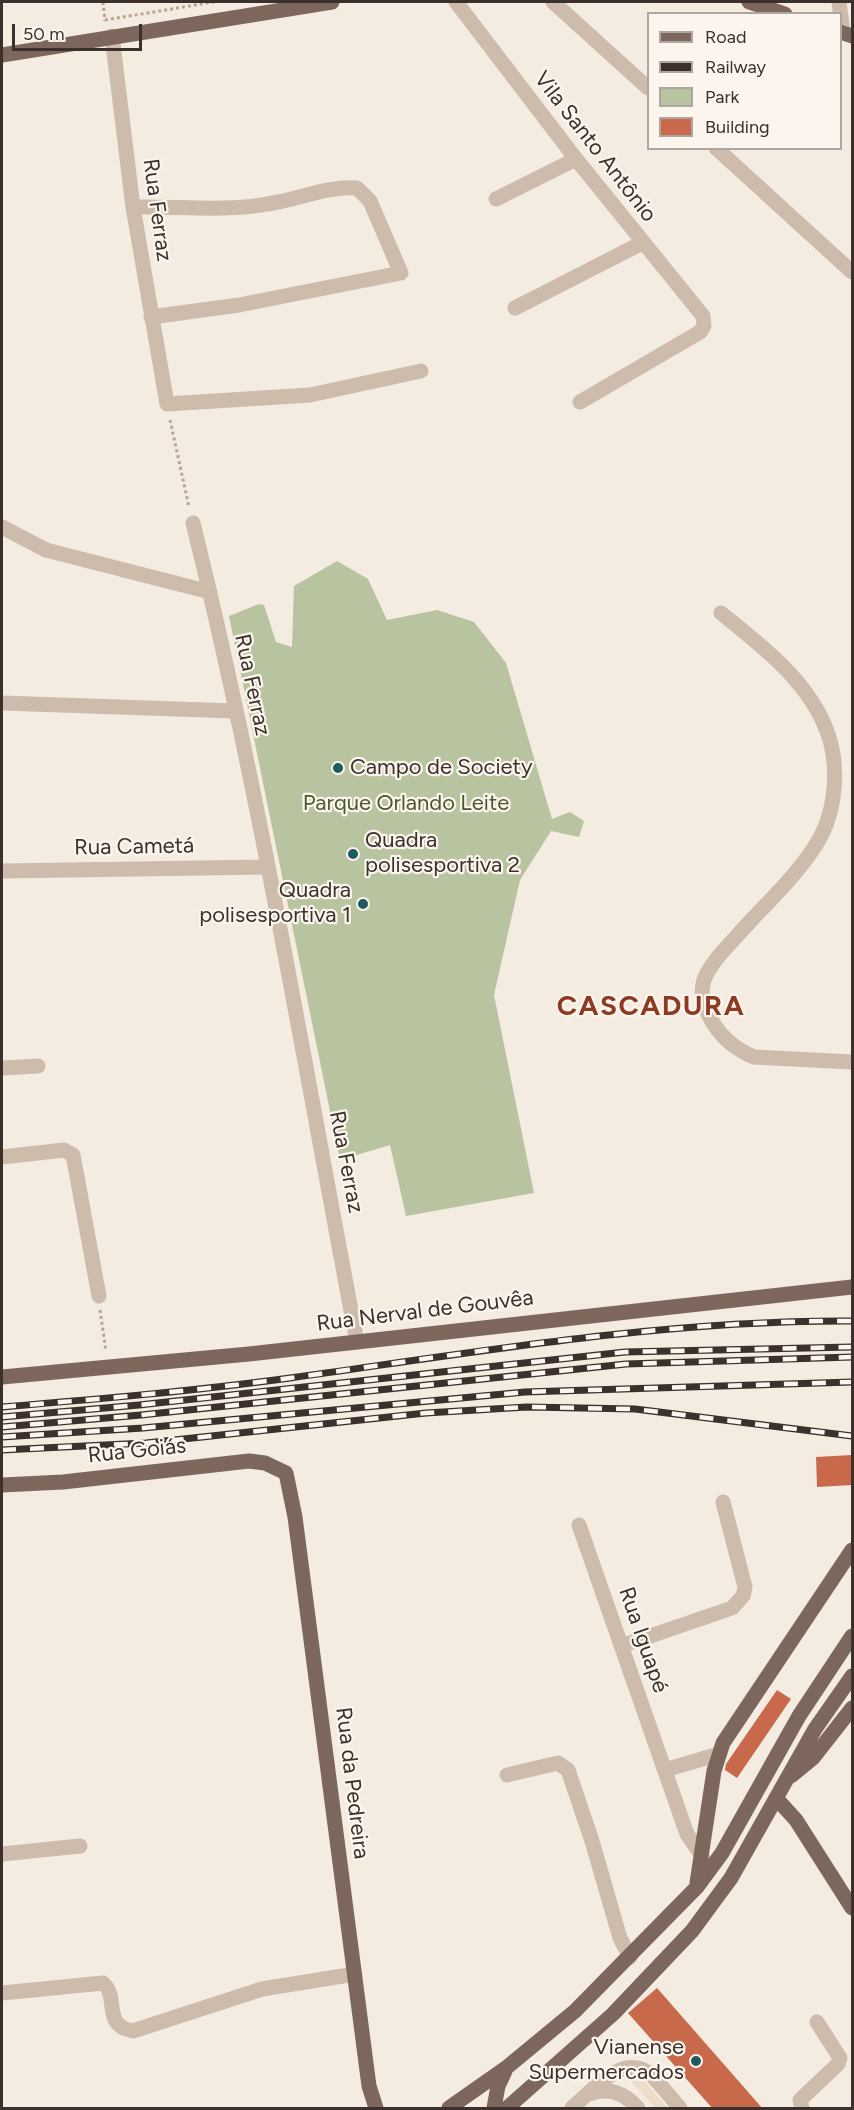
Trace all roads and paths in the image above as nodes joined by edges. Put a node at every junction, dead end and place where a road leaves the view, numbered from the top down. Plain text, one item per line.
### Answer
1 (103, 2) edge
2 (214, 2) edge
3 (332, 2) edge
4 (456, 2) edge
5 (553, 2) edge
6 (749, 2) edge
7 (770, 5) edge
8 (842, 18) edge
9 (105, 20) junction
10 (845, 33) edge
11 (112, 36) junction
12 (2, 55) edge
13 (647, 87) edge
14 (718, 150) edge
15 (576, 159) junction
16 (496, 199) dead end
17 (133, 207) junction
18 (642, 243) junction
19 (852, 272) edge
20 (516, 308) dead end
21 (151, 317) junction
22 (422, 371) dead end
23 (580, 402) dead end
24 (167, 404) junction
25 (193, 523) joint
26 (2, 527) edge
27 (210, 592) junction
28 (722, 613) dead end
29 (2, 703) edge
30 (235, 711) junction
31 (267, 867) junction
32 (2, 871) edge
33 (852, 1062) edge
34 (38, 1066) dead end
35 (2, 1068) edge
36 (2, 1157) edge
37 (852, 1287) edge
38 (99, 1296) joint
39 (357, 1342) junction
40 (108, 1367) junction
41 (2, 1377) edge
42 (277, 1467) joint
43 (2, 1485) edge
44 (723, 1502) dead end
45 (579, 1525) dead end
46 (852, 1550) edge
47 (852, 1636) edge
48 (621, 1646) junction
49 (852, 1676) edge
50 (852, 1708) edge
51 (719, 1754) junction
52 (665, 1770) junction
53 (507, 1775) dead end
54 (786, 1779) junction
55 (776, 1798) junction
56 (80, 1846) dead end
57 (2, 1854) edge
58 (702, 1856) junction
59 (697, 1887) junction
60 (852, 1908) edge
61 (630, 1957) junction
62 (355, 1974) junction
63 (2, 1993) edge
64 (817, 2022) dead end
65 (506, 2068) junction
66 (589, 2094) junction
67 (376, 2109) edge
68 (449, 2109) edge
69 (494, 2109) edge
70 (507, 2109) edge
71 (572, 2109) edge
72 (638, 2109) edge
73 (680, 2109) edge
74 (802, 2109) edge

1 - 9 path
2 - 9 path
3 - 11 main road
4 - 15 street, Vila Santo Antônio
5 - 13 street
6 - 7 main road
8 - 10 street
9 - 11 path
11 - 12 main road
11 - 17 street, Rua Ferraz
14 - 19 street
15 - 16 street
15 - 18 street, Vila Santo Antônio
17 - 21 street, Rua Ferraz
17 - 21 street
18 - 20 street
18 - 23 street, Vila Santo Antônio
21 - 24 street, Rua Ferraz
22 - 24 street
24 - 25 path
25 - 27 street, Rua Ferraz
26 - 27 street
27 - 30 street, Rua Ferraz
28 - 33 street
29 - 30 street
30 - 31 street, Rua Ferraz
31 - 32 street, Rua Cametá
31 - 39 street, Rua Ferraz
34 - 35 street
36 - 38 street
37 - 39 main road, Rua Nerval de Gouvêa
38 - 40 path
39 - 40 main road, Rua Nerval de Gouvêa
40 - 41 main road, Rua Nerval de Gouvêa
42 - 43 main road, Rua Goiás
42 - 62 main road, Rua da Pedreira
44 - 48 street
45 - 48 street, Rua Iguapé
46 - 51 main road
47 - 59 main road
48 - 52 street, Rua Iguapé
49 - 54 main road
50 - 54 main road
51 - 52 street
51 - 58 main road
52 - 58 street, Rua Iguapé
53 - 61 street
54 - 55 main road
55 - 60 main road
55 - 70 main road
56 - 57 street
58 - 59 main road
59 - 61 main road
61 - 65 main road
62 - 63 street
62 - 67 main road, Rua da Pedreira
64 - 74 street
65 - 68 main road
65 - 69 main road
66 - 71 street
66 - 72 street
66 - 73 street

